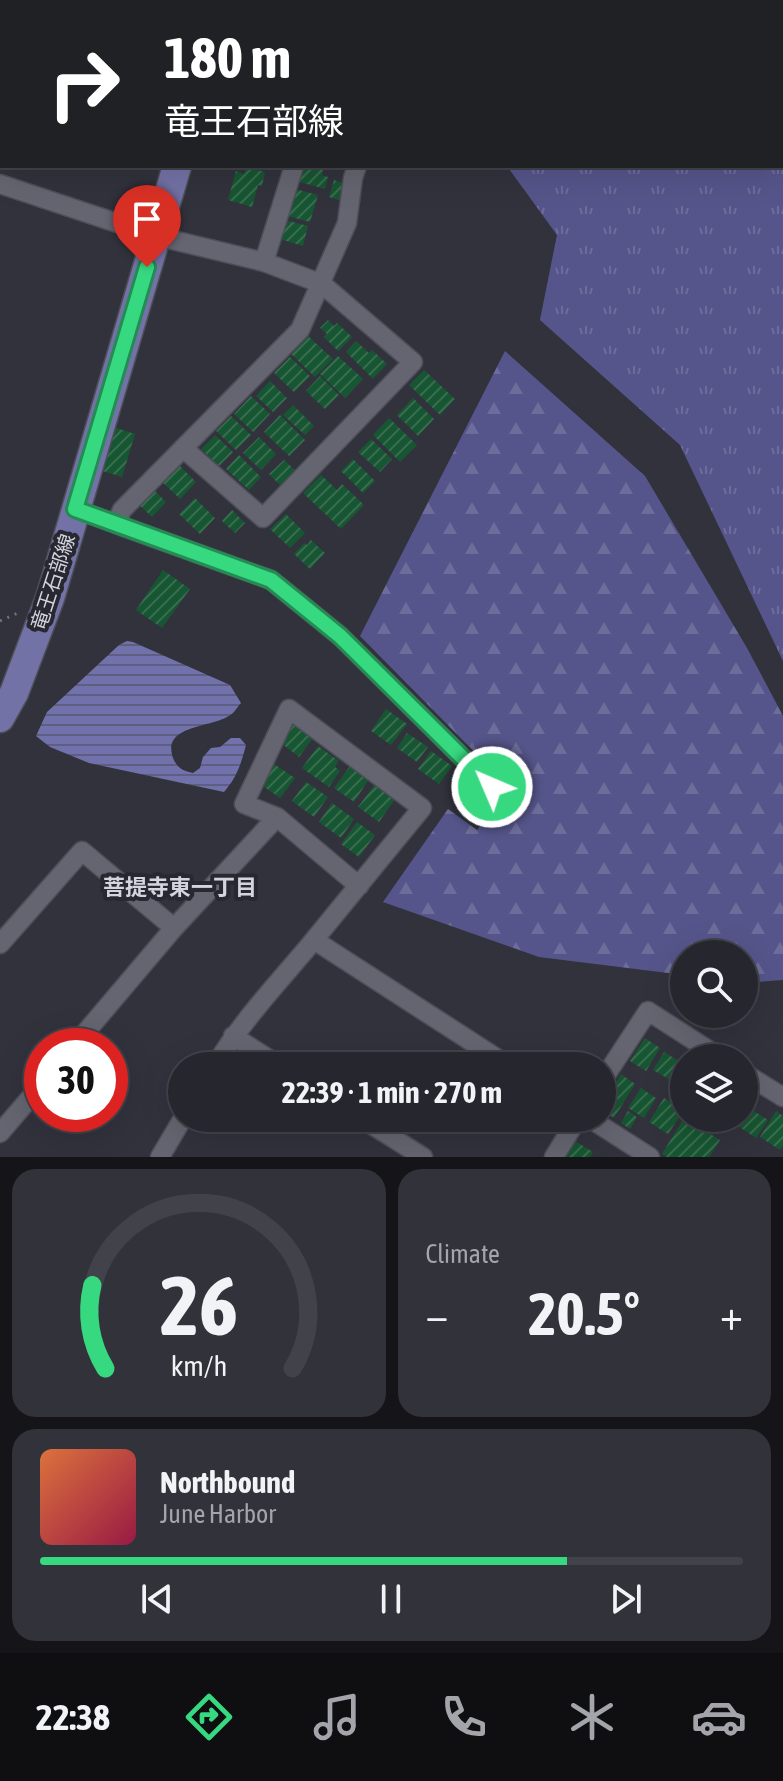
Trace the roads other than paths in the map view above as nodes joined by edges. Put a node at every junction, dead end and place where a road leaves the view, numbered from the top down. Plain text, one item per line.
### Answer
1 (176, 168) edge
2 (293, 168) edge
3 (356, 168) edge
4 (0, 184) edge
5 (156, 236) junction
6 (264, 262) junction
7 (322, 284) junction
8 (183, 448) junction
9 (75, 509) junction
10 (116, 524) junction
11 (0, 718) edge
12 (492, 787) dead end
13 (277, 817) junction
14 (359, 886) junction
15 (174, 928) junction
16 (314, 940) junction
17 (0, 944) edge
18 (89, 1028) edge
19 (233, 1036) junction
20 (699, 1044) edge
21 (223, 1052) edge
22 (258, 1052) edge
23 (487, 1052) edge
24 (616, 1060) edge
25 (758, 1082) edge
26 (783, 1097) edge
27 (24, 1105) edge
28 (176, 1132) edge
29 (383, 1132) edge
30 (569, 1132) edge
31 (611, 1132) edge
32 (0, 1133) edge
33 (164, 1155) edge
34 (423, 1157) edge
35 (554, 1157) edge
36 (650, 1157) edge

1 - 5 main road, 竜王石部線
2 - 6 street
3 - 7 street
4 - 5 street
5 - 6 street
5 - 9 main road, 竜王石部線
6 - 7 street
7 - 8 street
7 - 8 street
8 - 10 street
9 - 10 street
9 - 11 main road, 竜王石部線
10 - 12 street
13 - 14 street
13 - 14 street
13 - 15 street
14 - 16 street
15 - 17 street
15 - 18 street
16 - 19 street
16 - 23 street
19 - 21 street
19 - 22 street
20 - 24 street
25 - 26 street
27 - 32 street
28 - 33 street
29 - 34 street
30 - 35 street
31 - 36 street

